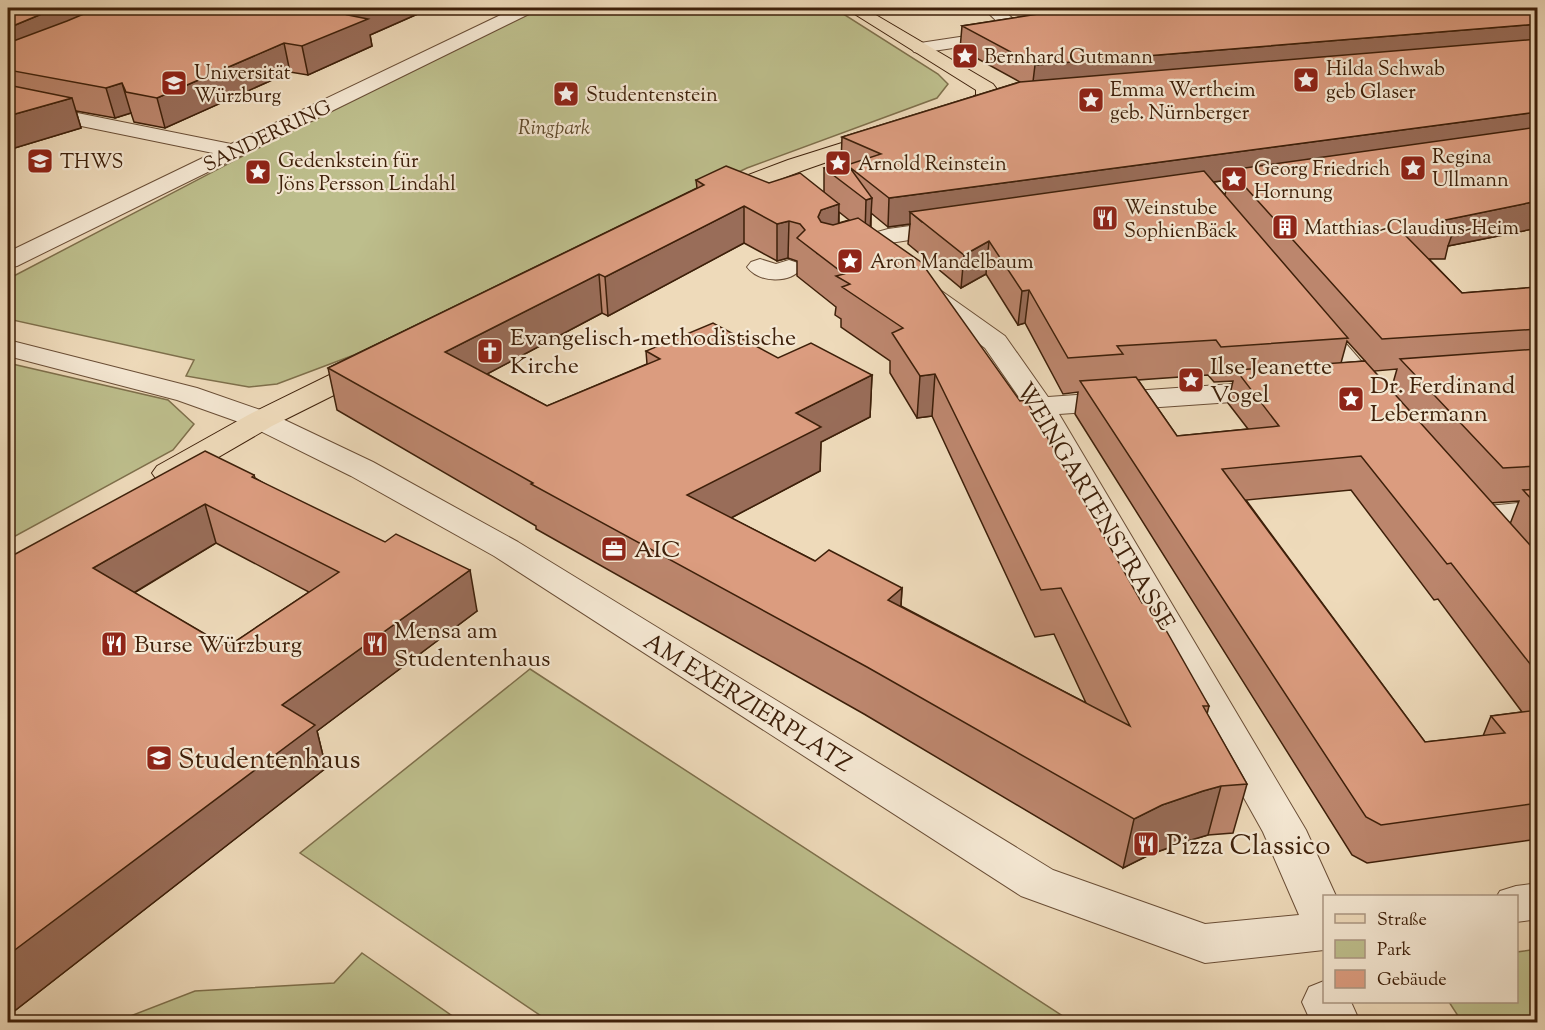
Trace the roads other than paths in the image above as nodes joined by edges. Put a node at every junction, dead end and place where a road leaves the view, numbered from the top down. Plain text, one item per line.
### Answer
1 (527, 8) edge
2 (853, 8) edge
3 (991, 8) edge
4 (920, 48) junction
5 (986, 97) junction
6 (1008, 98) edge
7 (8, 105) edge
8 (929, 121) edge
9 (907, 129) edge
10 (234, 151) junction
11 (1296, 178) edge
12 (1204, 191) junction
13 (1157, 198) edge
14 (698, 205) edge
15 (1227, 218) edge
16 (970, 224) edge
17 (8, 261) edge
18 (760, 267) dead end
19 (789, 268) dead end
20 (1296, 301) edge
21 (8, 348) edge
22 (399, 352) edge
23 (1399, 381) dead end
24 (1365, 383) junction
25 (1040, 406) junction
26 (1395, 418) edge
27 (261, 420) junction
28 (138, 490) edge
29 (1538, 511) edge
30 (1501, 540) edge
31 (1538, 901) edge
32 (1518, 904) edge
33 (1323, 918) edge
34 (1323, 931) edge
35 (1326, 1003) edge
36 (1336, 1023) edge

1 - 10 street, SANDERRING
2 - 4 main road
3 - 4 street
4 - 5 main road
5 - 6 street
5 - 8 main road
7 - 10 street
9 - 14 main road
10 - 17 street, SANDERRING
11 - 12 street
12 - 13 street
12 - 15 street
16 - 25 street, WEINGARTENSTRASSE
18 - 19 street
20 - 24 street
21 - 27 street, AM EXERZIERPLATZ
22 - 27 main road
23 - 24 street
24 - 25 street
24 - 26 street
25 - 33 street, WEINGARTENSTRASSE
27 - 28 main road
27 - 34 street, AM EXERZIERPLATZ
29 - 30 street
31 - 32 street
35 - 36 street

